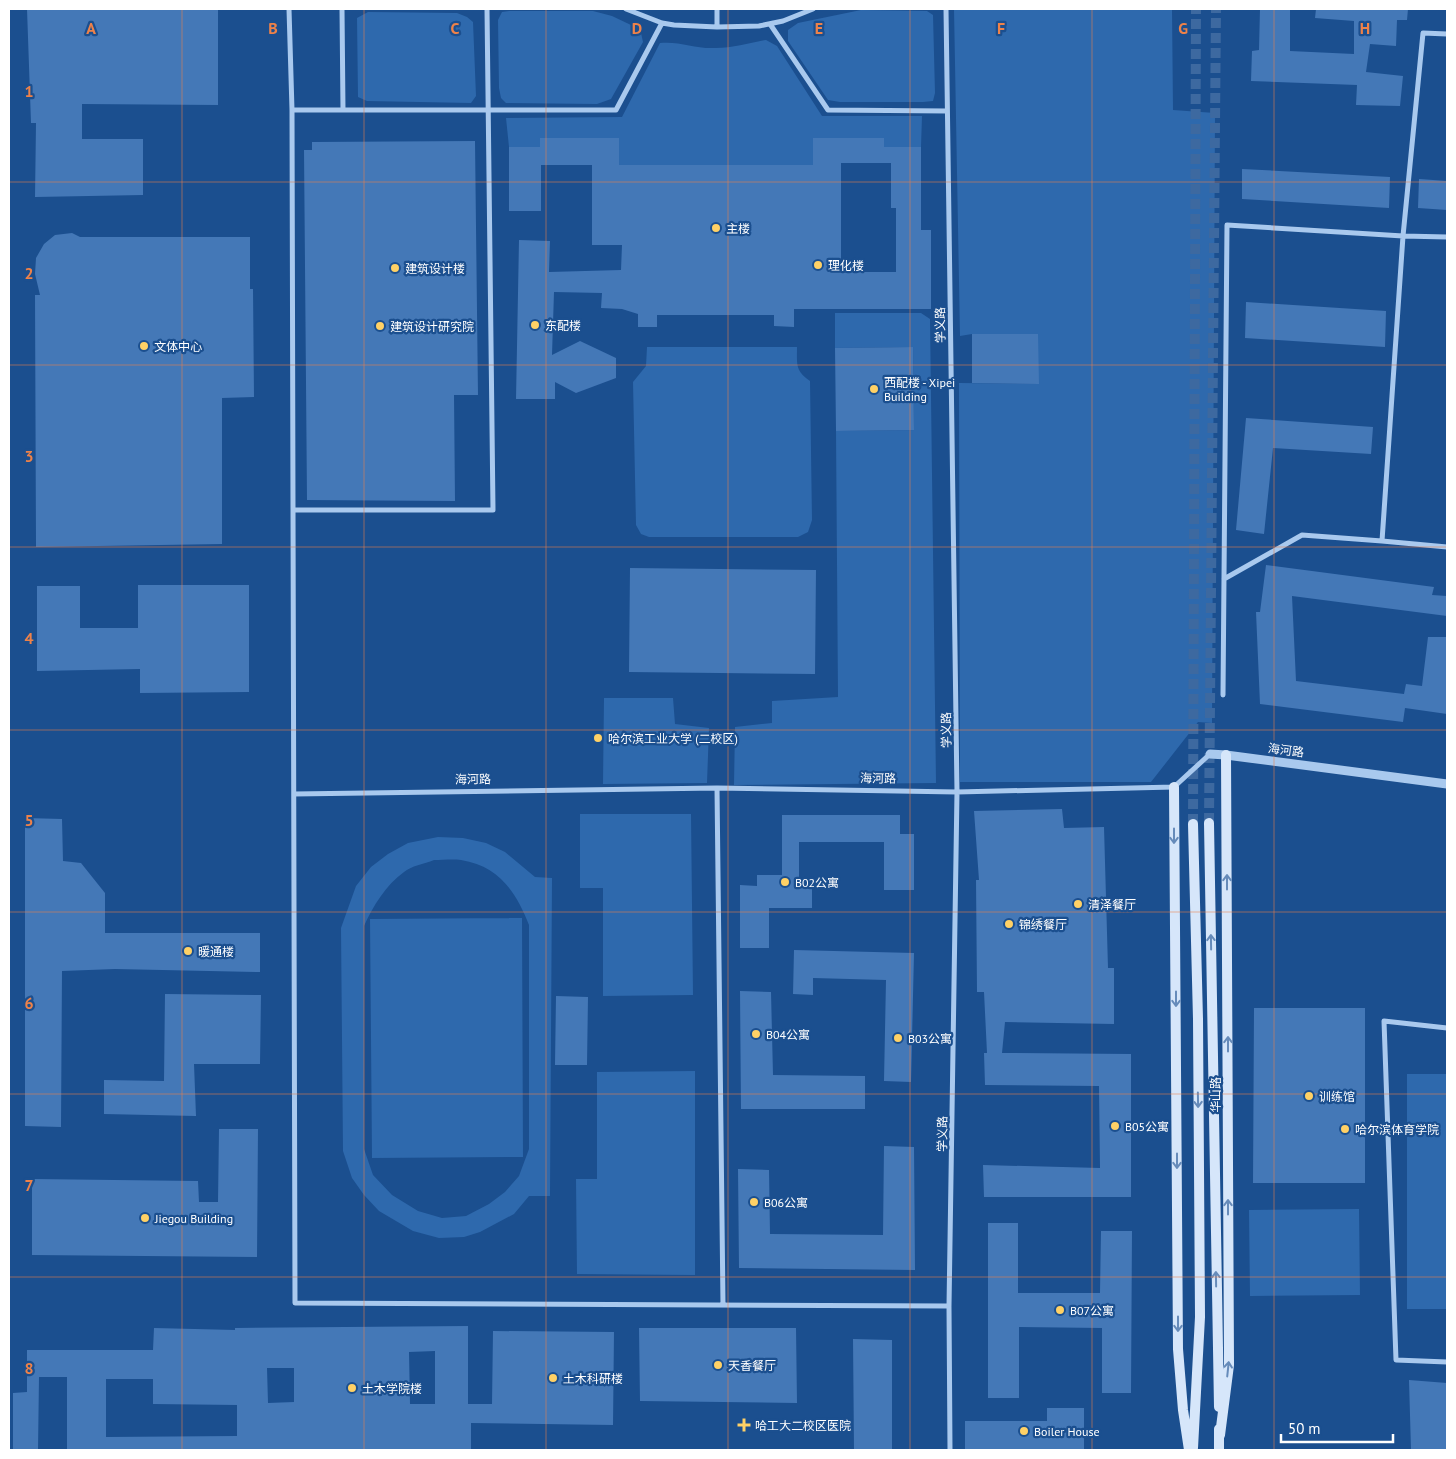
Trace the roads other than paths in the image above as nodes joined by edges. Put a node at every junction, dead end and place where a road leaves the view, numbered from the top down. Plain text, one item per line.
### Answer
1 (289, 9) edge
2 (342, 9) edge
3 (487, 9) edge
4 (626, 9) edge
5 (717, 9) edge
6 (813, 9) edge
7 (946, 9) edge
8 (662, 23) junction
9 (770, 24) junction
10 (718, 27) junction
11 (1447, 34) edge
12 (292, 110) junction
13 (343, 110) junction
14 (488, 110) junction
15 (947, 111) junction
16 (1403, 236) junction
17 (1447, 237) edge
18 (293, 510) junction
19 (1382, 541) junction
20 (1447, 547) edge
21 (1224, 579) junction
22 (1223, 695) dead end
23 (1210, 754) joint
24 (1226, 755) junction
25 (1447, 784) edge
26 (717, 788) junction
27 (1174, 788) junction
28 (957, 792) junction
29 (294, 794) junction
30 (1209, 823) tunnel mouth
31 (1193, 824) tunnel mouth
32 (1447, 1028) edge
33 (723, 1305) junction
34 (949, 1306) junction
35 (1447, 1362) edge
36 (1220, 1435) junction
37 (950, 1450) edge
38 (1189, 1450) edge
39 (1193, 1450) edge
40 (1219, 1450) edge

1 - 12 street
2 - 13 street
3 - 14 street
4 - 8 street
5 - 10 street
6 - 9 street
7 - 15 street, 学义路
8 - 10 street
8 - 14 street
9 - 10 street
9 - 15 street
11 - 16 street
12 - 13 street
12 - 18 street
13 - 14 street
14 - 18 street
15 - 28 street, 学义路
16 - 17 street
16 - 19 street
16 - 21 street
18 - 29 street
19 - 20 street
19 - 21 street
21 - 22 street
23 - 24 street, 海河路
23 - 27 street, 海河路
24 - 25 street, 海河路
36 -> 24 main road, 华山路
26 - 28 street, 海河路
26 - 29 street, 海河路
26 - 33 street
27 - 28 street, 海河路
27 -> 38 main road
28 - 34 street, 学义路
29 - 33 street
36 -> 30 main road
31 -> 39 main road, 华山路
32 - 35 street
33 - 34 street
34 - 37 street, 学义路
36 - 40 main road

